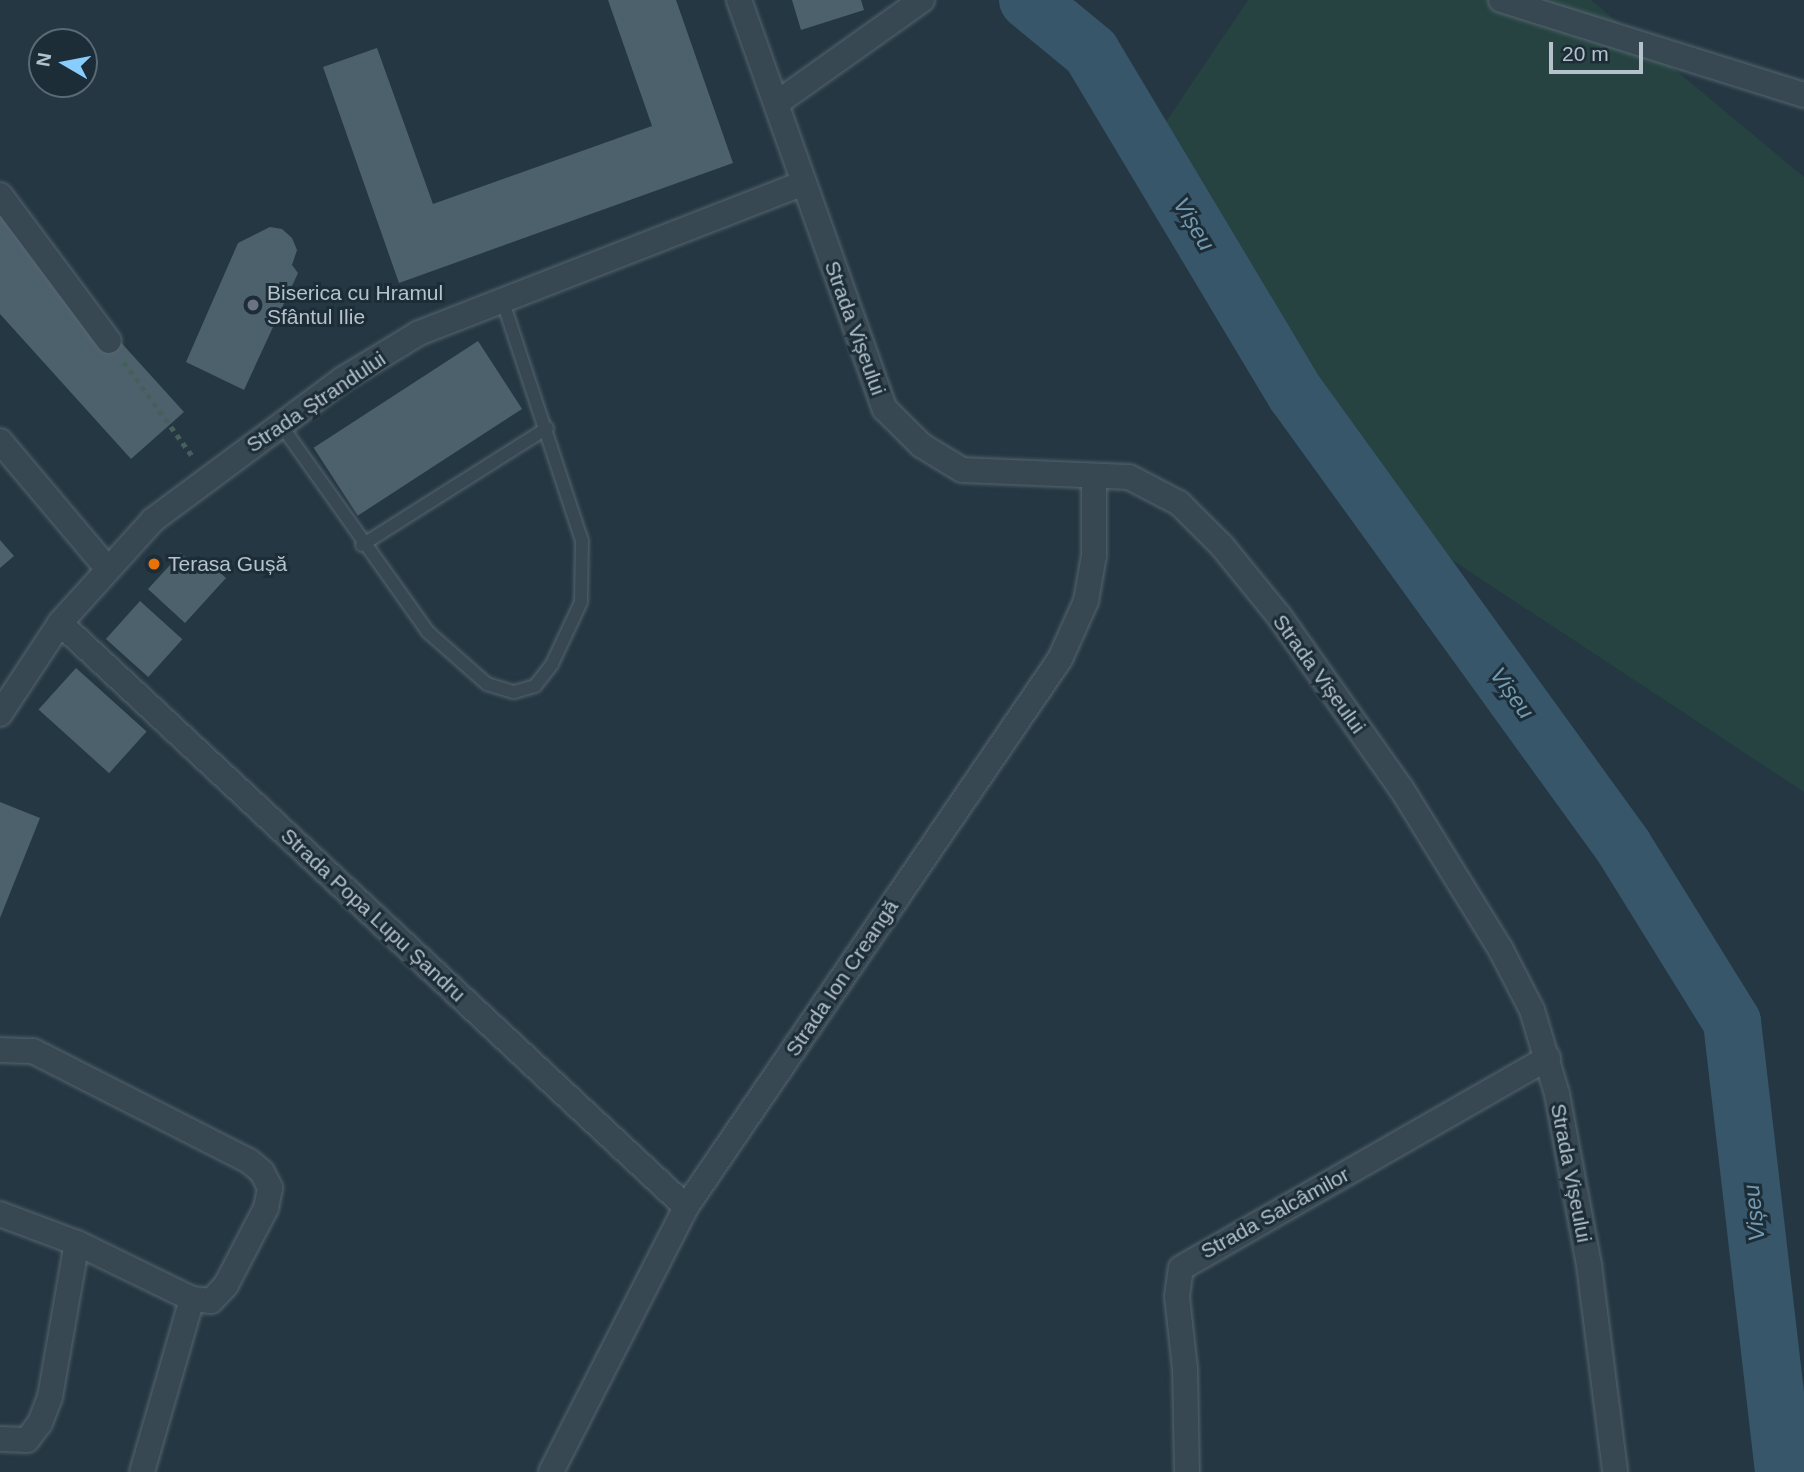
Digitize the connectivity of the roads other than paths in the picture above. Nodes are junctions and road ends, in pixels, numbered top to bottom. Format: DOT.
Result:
graph roads {
  1 [pos="739,0"];
  2 [pos="1501,0"];
  3 [pos="906,6"];
  4 [pos="1804,95"];
  5 [pos="776,103"];
  6 [pos="801,184"];
  7 [pos="0,195"];
  8 [pos="502,299"];
  9 [pos="109,341"];
  10 [pos="281,425"];
  11 [pos="547,428"];
  12 [pos="0,441"];
  13 [pos="1094,477"];
  14 [pos="362,545"];
  15 [pos="107,568"];
  16 [pos="60,623"];
  17 [pos="0,714"];
  18 [pos="0,1050"];
  19 [pos="1548,1058"];
  20 [pos="687,1207"];
  21 [pos="0,1214"];
  22 [pos="77,1243"];
  23 [pos="192,1299"];
  24 [pos="0,1439"];
  25 [pos="142,1472"];
  26 [pos="551,1472"];
  27 [pos="1186,1472"];
  28 [pos="1615,1472"];
  1 -- 5 [label="street, Strada Vișeului"];
  2 -- 4 [label="street"];
  3 -- 5 [label="street"];
  5 -- 6 [label="street, Strada Vișeului"];
  6 -- 8 [label="street, Strada Ștrandului"];
  6 -- 13 [label="street, Strada Vișeului"];
  7 -- 9 [label="street"];
  8 -- 10 [label="street, Strada Ștrandului"];
  8 -- 11 [label="lane"];
  10 -- 14 [label="lane"];
  10 -- 15 [label="street, Strada Ștrandului"];
  11 -- 14 [label="lane"];
  11 -- 14 [label="lane"];
  12 -- 15 [label="street"];
  13 -- 19 [label="street, Strada Vișeului"];
  13 -- 20 [label="street, Strada Ion Creangă"];
  15 -- 16 [label="street, Strada Ștrandului"];
  16 -- 17 [label="street, Strada Ștrandului"];
  16 -- 20 [label="street, Strada Popa Lupu Șandru"];
  18 -- 23 [label="street"];
  19 -- 27 [label="street, Strada Salcâmilor"];
  19 -- 28 [label="street, Strada Vișeului"];
  20 -- 26 [label="street, Strada Ion Creangă"];
  21 -- 22 [label="street"];
  22 -- 23 [label="street"];
  22 -- 24 [label="street"];
  23 -- 25 [label="street"];
}
